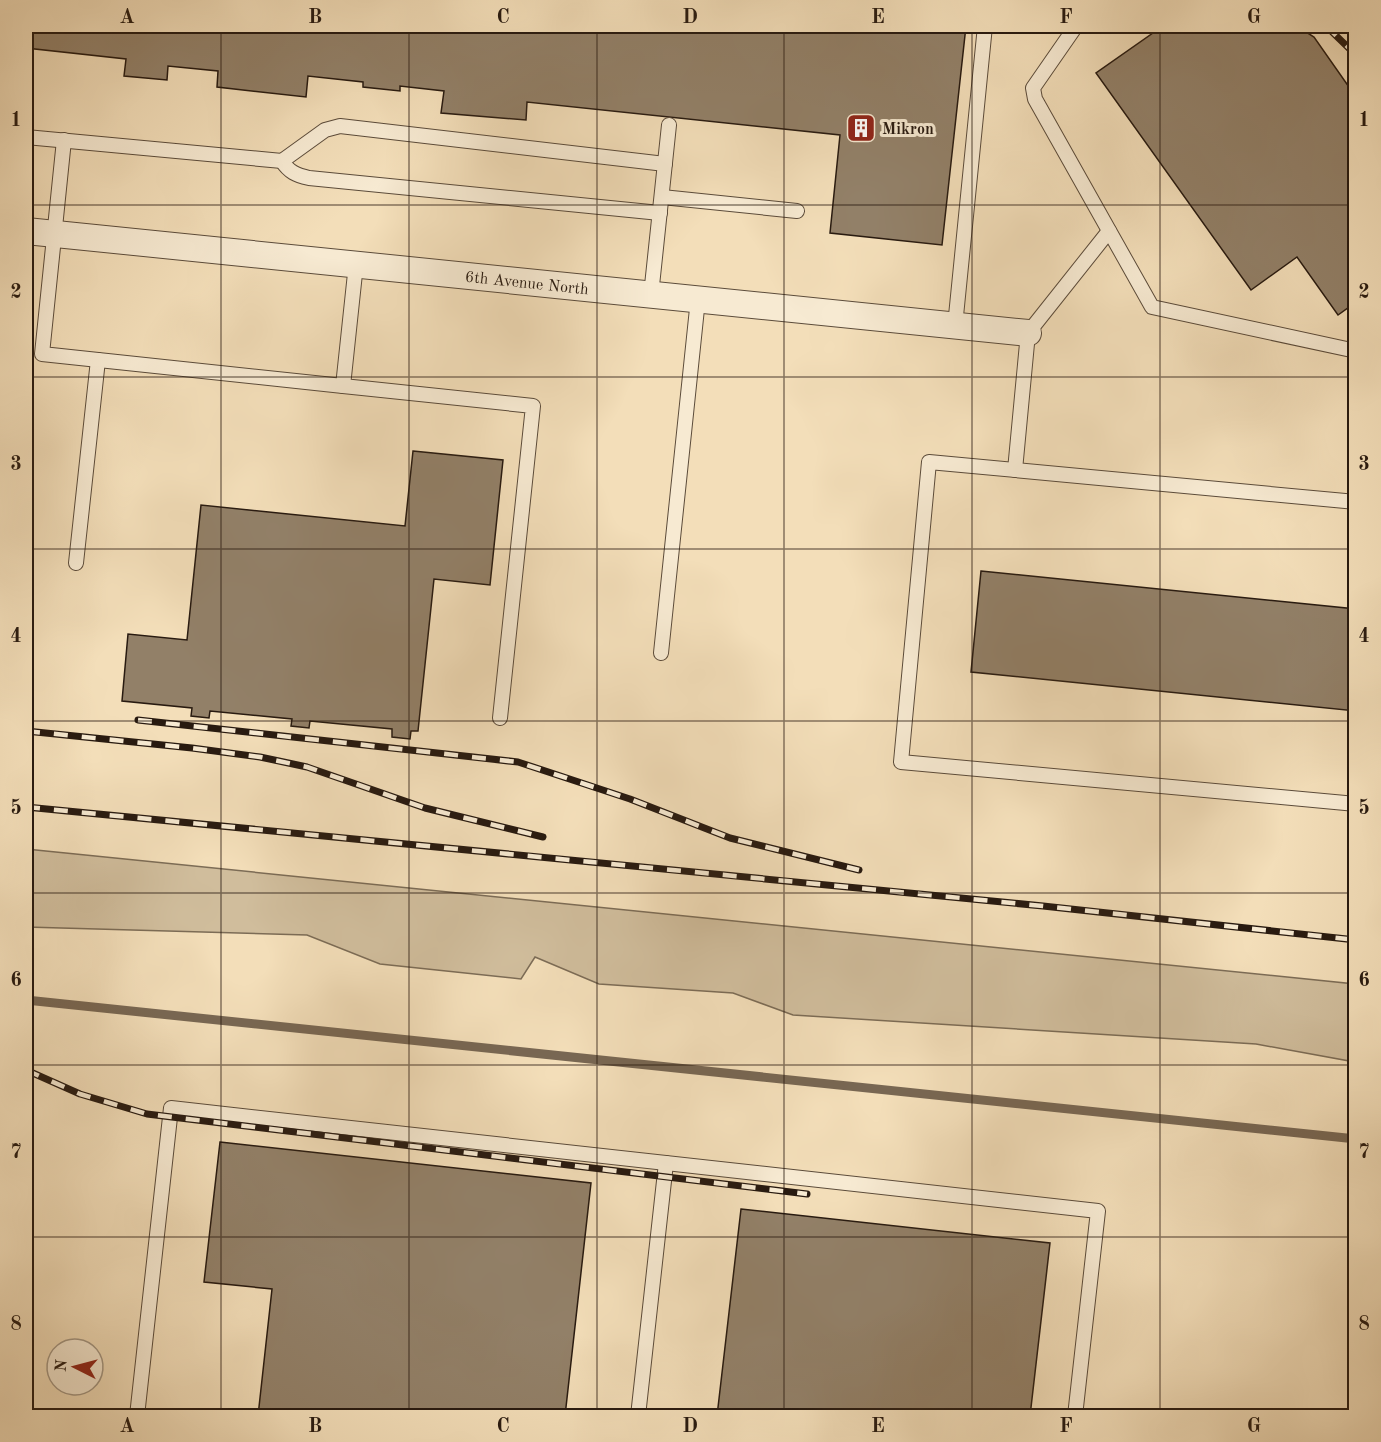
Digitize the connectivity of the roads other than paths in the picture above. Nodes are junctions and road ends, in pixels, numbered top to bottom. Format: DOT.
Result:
graph roads {
  1 [pos="985,26"];
  2 [pos="1076,26"];
  3 [pos="669,125"];
  4 [pos="26,137"];
  5 [pos="63,140"];
  6 [pos="282,161"];
  7 [pos="665,164"];
  8 [pos="662,197"];
  9 [pos="797,212"];
  10 [pos="660,213"];
  11 [pos="26,231"];
  12 [pos="1109,231"];
  13 [pos="55,234"];
  14 [pos="356,264"];
  15 [pos="651,295"];
  16 [pos="698,299"];
  17 [pos="955,326"];
  18 [pos="1028,333"];
  19 [pos="1356,351"];
  20 [pos="98,360"];
  21 [pos="343,386"];
  22 [pos="1015,470"];
  23 [pos="1356,502"];
  24 [pos="76,563"];
  25 [pos="661,653"];
  26 [pos="500,718"];
  27 [pos="1356,804"];
  28 [pos="666,1163"];
  29 [pos="137,1416"];
  30 [pos="638,1416"];
  31 [pos="1075,1416"];
  1 -- 17 [label="lane"];
  2 -- 12 [label="lane"];
  3 -- 7 [label="lane"];
  4 -- 5 [label="lane"];
  5 -- 6 [label="lane"];
  5 -- 13 [label="lane"];
  6 -- 7 [label="lane"];
  6 -- 10 [label="lane"];
  7 -- 8 [label="lane"];
  8 -- 9 [label="lane"];
  8 -- 10 [label="lane"];
  10 -- 15 [label="lane"];
  11 -- 13 [label="street, 6th Avenue North"];
  12 -- 18 [label="lane"];
  12 -- 19 [label="lane"];
  13 -- 14 [label="street, 6th Avenue North"];
  13 -- 20 [label="lane"];
  14 -- 15 [label="street, 6th Avenue North"];
  14 -- 21 [label="lane"];
  15 -- 16 [label="street, 6th Avenue North"];
  16 -- 17 [label="street, 6th Avenue North"];
  16 -- 25 [label="lane"];
  17 -- 18 [label="street, 6th Avenue North"];
  18 -- 22 [label="lane"];
  20 -- 21 [label="lane"];
  20 -- 24 [label="lane"];
  21 -- 26 [label="lane"];
  22 -- 23 [label="lane"];
  22 -- 27 [label="lane"];
  28 -- 29 [label="lane"];
  28 -- 30 [label="lane"];
  28 -- 31 [label="lane"];
}
